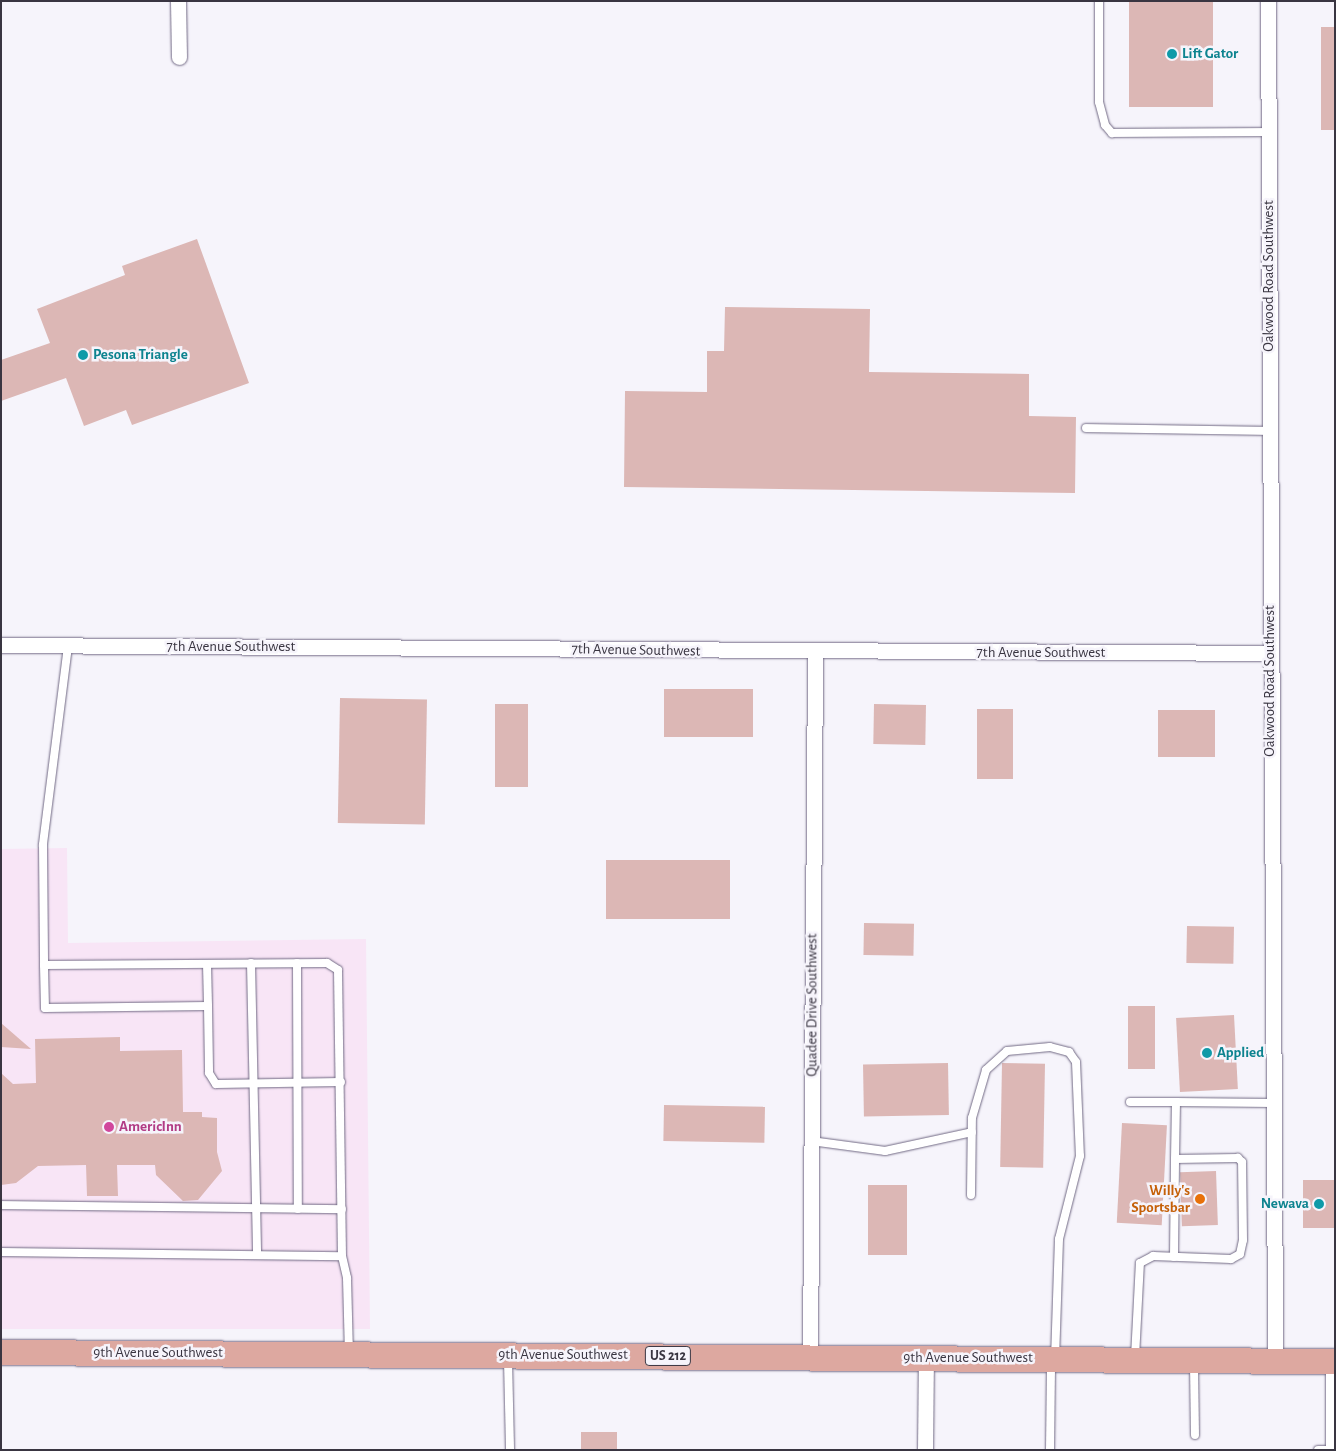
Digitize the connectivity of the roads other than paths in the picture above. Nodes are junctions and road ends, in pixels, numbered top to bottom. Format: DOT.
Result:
graph roads {
  1 [pos="178,1"];
  2 [pos="1099,1"];
  3 [pos="1268,1"];
  4 [pos="179,57"];
  5 [pos="1268,132"];
  6 [pos="1086,428"];
  7 [pos="1269,431"];
  8 [pos="1,645"];
  9 [pos="68,646"];
  10 [pos="815,652"];
  11 [pos="1270,653"];
  12 [pos="251,963"];
  13 [pos="297,963"];
  14 [pos="207,964"];
  15 [pos="44,965"];
  16 [pos="208,1006"];
  17 [pos="297,1082"];
  18 [pos="340,1082"];
  19 [pos="252,1083"];
  20 [pos="1130,1102"];
  21 [pos="1176,1102"];
  22 [pos="1273,1103"];
  23 [pos="972,1132"];
  24 [pos="811,1141"];
  25 [pos="1175,1159"];
  26 [pos="971,1195"];
  27 [pos="1,1205"];
  28 [pos="255,1209"];
  29 [pos="298,1209"];
  30 [pos="342,1209"];
  31 [pos="1,1252"];
  32 [pos="257,1255"];
  33 [pos="342,1256"];
  34 [pos="1174,1257"];
  35 [pos="1,1352"];
  36 [pos="349,1354"];
  37 [pos="508,1355"];
  38 [pos="810,1357"];
  39 [pos="926,1358"];
  40 [pos="1053,1359"];
  41 [pos="1135,1359"];
  42 [pos="1194,1360"];
  43 [pos="1275,1360"];
  44 [pos="1334,1361"];
  45 [pos="1195,1436"];
  46 [pos="510,1450"];
  47 [pos="925,1450"];
  48 [pos="1050,1450"];
  49 [pos="1318,1450"];
  50 [pos="1333,1450"];
  1 -- 4 [label="street"];
  2 -- 5 [label="lane"];
  3 -- 5 [label="street, Oakwood Road Southwest"];
  5 -- 7 [label="street, Oakwood Road Southwest"];
  6 -- 7 [label="lane"];
  7 -- 11 [label="street, Oakwood Road Southwest"];
  8 -- 9 [label="street, 7th Avenue Southwest"];
  9 -- 10 [label="street, 7th Avenue Southwest"];
  9 -- 15 [label="lane"];
  10 -- 11 [label="street, 7th Avenue Southwest"];
  10 -- 24 [label="street, Quadee Drive Southwest"];
  11 -- 22 [label="street, Oakwood Road Southwest"];
  12 -- 13 [label="lane"];
  12 -- 14 [label="lane"];
  12 -- 19 [label="lane"];
  13 -- 17 [label="lane"];
  13 -- 18 [label="lane"];
  14 -- 15 [label="lane"];
  14 -- 16 [label="lane"];
  15 -- 16 [label="lane"];
  16 -- 19 [label="lane"];
  17 -- 18 [label="lane"];
  17 -- 19 [label="lane"];
  17 -- 29 [label="lane"];
  18 -- 30 [label="lane"];
  19 -- 28 [label="lane"];
  20 -- 21 [label="lane"];
  21 -- 22 [label="lane"];
  21 -- 25 [label="lane"];
  22 -- 43 [label="street, Oakwood Road Southwest"];
  23 -- 24 [label="lane"];
  23 -- 26 [label="lane"];
  23 -- 40 [label="lane"];
  24 -- 38 [label="street, Quadee Drive Southwest"];
  25 -- 34 [label="lane"];
  25 -- 34 [label="lane"];
  27 -- 28 [label="lane"];
  28 -- 29 [label="lane"];
  28 -- 32 [label="lane"];
  29 -- 30 [label="lane"];
  30 -- 33 [label="lane"];
  31 -- 32 [label="lane"];
  32 -- 33 [label="lane"];
  33 -- 36 [label="lane"];
  34 -- 41 [label="lane"];
  35 -- 36 [label="main road, 9th Avenue Southwest / US 212"];
  36 -- 37 [label="main road, 9th Avenue Southwest / US 212"];
  37 -- 38 [label="main road, 9th Avenue Southwest / US 212"];
  37 -- 46 [label="lane"];
  38 -- 39 [label="main road, 9th Avenue Southwest / US 212"];
  39 -- 40 [label="main road, 9th Avenue Southwest / US 212"];
  39 -- 47 [label="street"];
  40 -- 41 [label="main road, 9th Avenue Southwest / US 212"];
  40 -- 48 [label="lane"];
  41 -- 42 [label="main road, 9th Avenue Southwest / US 212"];
  42 -- 43 [label="main road, 9th Avenue Southwest / US 212"];
  42 -- 45 [label="lane"];
  43 -- 44 [label="main road, 9th Avenue Southwest / US 212"];
  44 -- 50 [label="street"];
  49 -- 50 [label="lane"];
}
